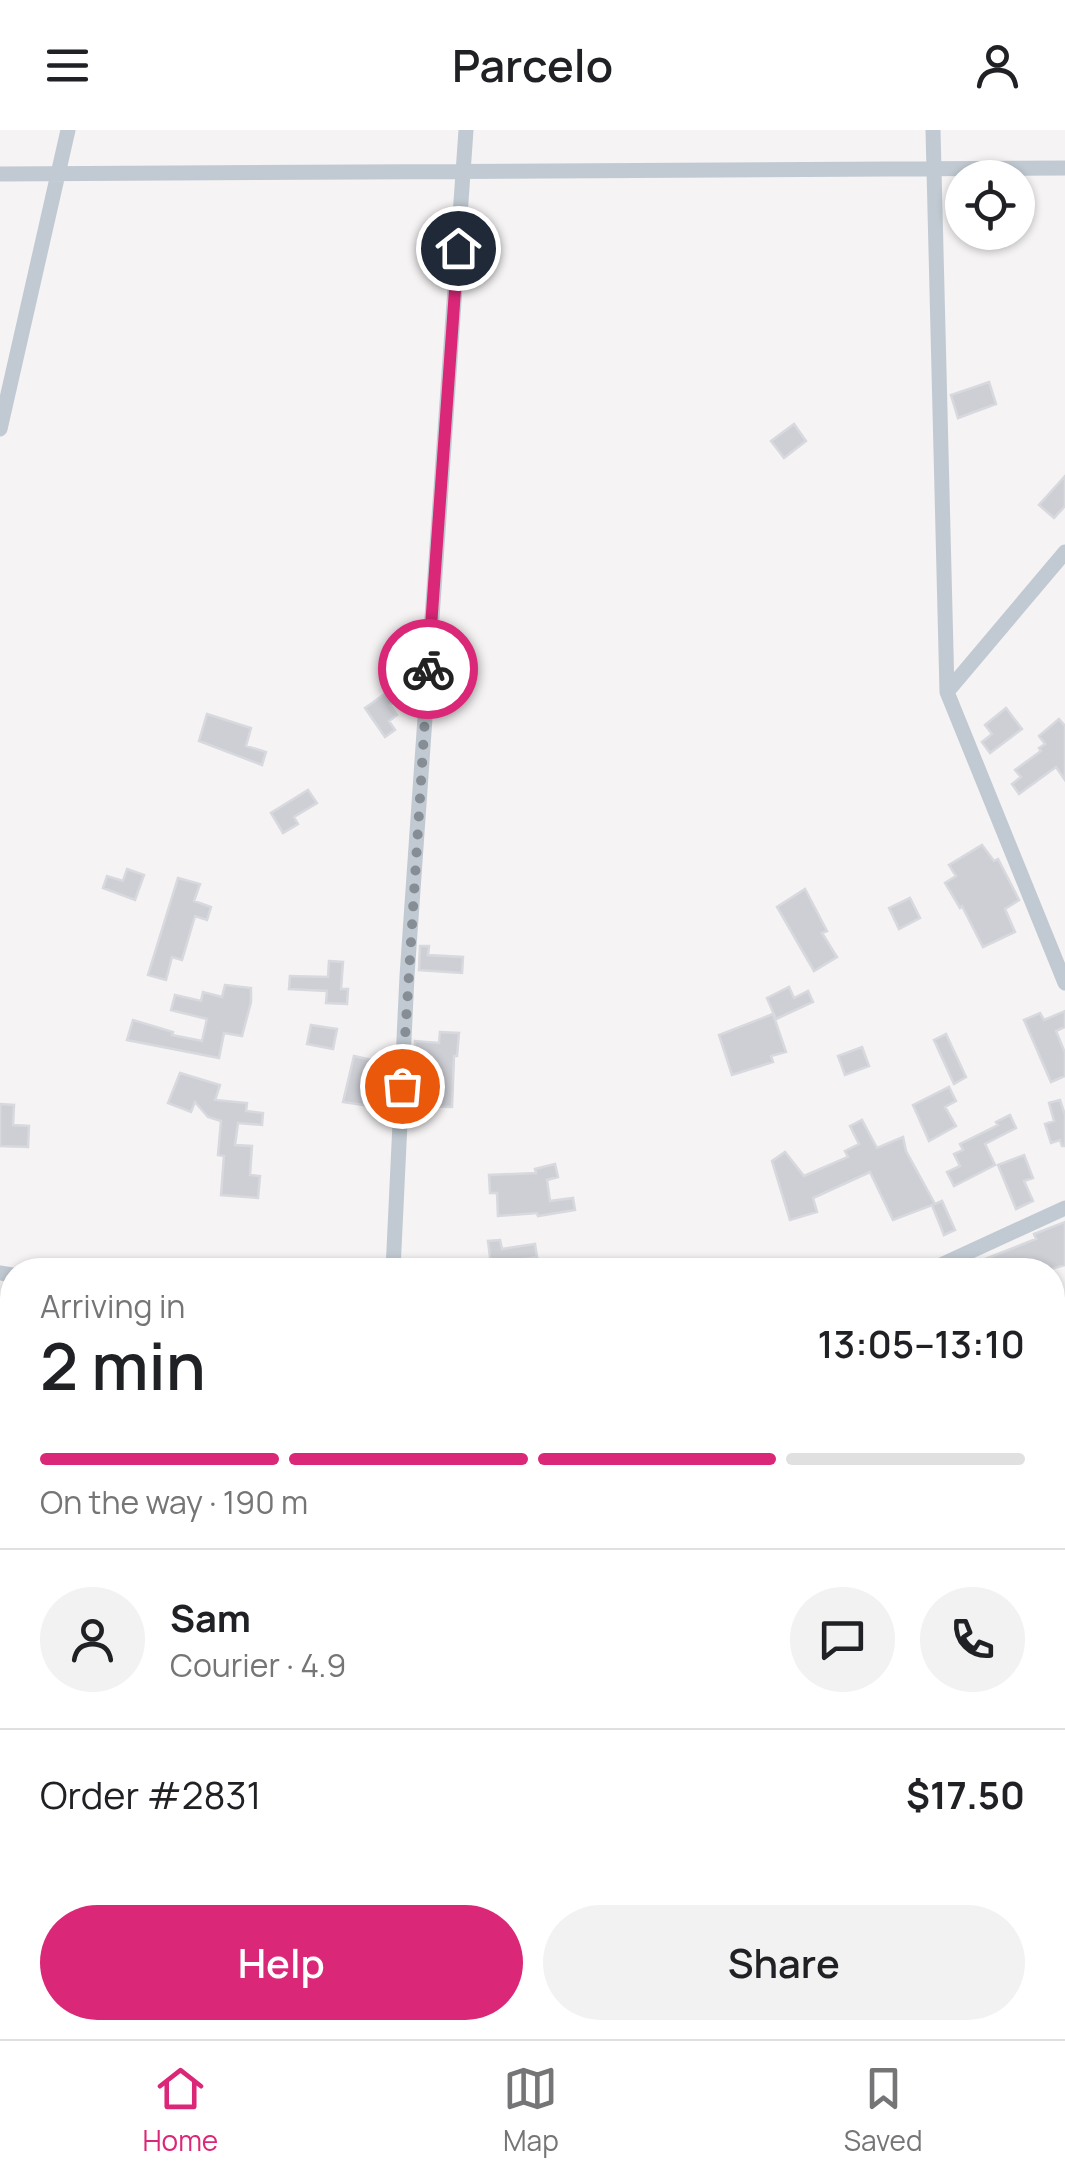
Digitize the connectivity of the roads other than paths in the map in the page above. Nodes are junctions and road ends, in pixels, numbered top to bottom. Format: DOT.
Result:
graph roads {
  1 [pos="68,130"];
  2 [pos="466,130"];
  3 [pos="932,130"];
  4 [pos="1065,168"];
  5 [pos="934,169"];
  6 [pos="463,172"];
  7 [pos="0,174"];
  8 [pos="58,174"];
  9 [pos="0,429"];
  10 [pos="1065,552"];
  11 [pos="947,692"];
  12 [pos="1065,983"];
  13 [pos="1065,1208"];
  14 [pos="394,1258"];
  15 [pos="956,1258"];
  1 -- 8 [label="street"];
  2 -- 6 [label="street"];
  3 -- 5 [label="street"];
  4 -- 5 [label="street"];
  5 -- 6 [label="street"];
  5 -- 11 [label="street"];
  6 -- 8 [label="street"];
  6 -- 14 [label="street"];
  7 -- 8 [label="street"];
  8 -- 9 [label="street"];
  10 -- 11 [label="street"];
  11 -- 12 [label="street"];
  13 -- 15 [label="street"];
}
